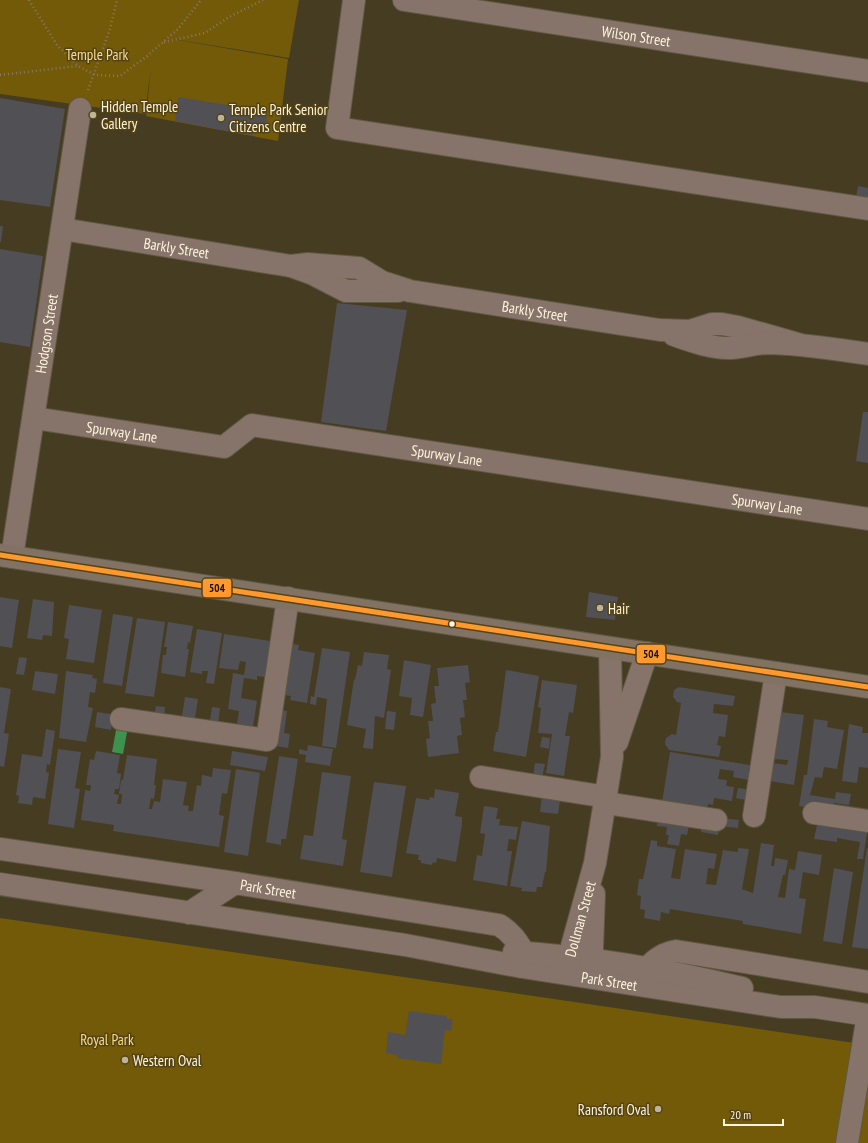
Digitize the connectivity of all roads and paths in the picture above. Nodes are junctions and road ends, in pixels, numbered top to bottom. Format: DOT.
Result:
graph roads {
  1 [pos="29,0"];
  2 [pos="117,0"];
  3 [pos="201,0"];
  4 [pos="263,0"];
  5 [pos="354,0"];
  6 [pos="404,0"];
  7 [pos="504,8"];
  8 [pos="164,42"];
  9 [pos="78,66"];
  10 [pos="868,70"];
  11 [pos="0,75"];
  12 [pos="95,76"];
  13 [pos="80,109"];
  14 [pos="868,209"];
  15 [pos="62,229"];
  16 [pos="868,354"];
  17 [pos="34,418"];
  18 [pos="868,519"];
  19 [pos="6,556"];
  20 [pos="288,598"];
  21 [pos="610,648"];
  22 [pos="647,653"];
  23 [pos="776,673"];
  24 [pos="868,687"];
  25 [pos="121,718"];
  26 [pos="612,757"];
  27 [pos="481,777"];
  28 [pos="606,800"];
  29 [pos="814,813"];
  30 [pos="754,816"];
  31 [pos="716,820"];
  32 [pos="868,821"];
  33 [pos="0,849"];
  34 [pos="595,863"];
  35 [pos="235,883"];
  36 [pos="0,884"];
  37 [pos="190,913"];
  38 [pos="405,945"];
  39 [pos="524,953"];
  40 [pos="567,966"];
  41 [pos="592,969"];
  42 [pos="641,977"];
  43 [pos="868,982"];
  44 [pos="868,996"];
  45 [pos="861,1014"];
  46 [pos="847,1143"];
  1 -- 9 [label="path"];
  2 -- 12 [label="path"];
  3 -- 8 [label="path"];
  4 -- 8 [label="path"];
  5 -- 14 [label="street"];
  6 -- 7 [label="street, Wilson Street"];
  7 -- 10 [label="street, Wilson Street"];
  8 -- 12 [label="path"];
  9 -- 11 [label="path"];
  9 -- 12 [label="path"];
  12 -- 13 [label="path"];
  13 -- 15 [label="street, Hodgson Street"];
  15 -- 16 [label="street, Barkly Street"];
  15 -- 17 [label="street, Hodgson Street"];
  17 -- 18 [label="street, Spurway Lane"];
  17 -- 19 [label="street, Hodgson Street"];
  19 -- 20 [label="main road"];
  20 -- 21 [label="main road"];
  20 -- 25 [label="street"];
  21 -- 22 [label="main road"];
  21 -- 26 [label="street, Dollman Street"];
  22 -- 23 [label="main road"];
  22 -- 26 [label="street, Dollman Street"];
  23 -- 24 [label="main road"];
  23 -- 30 [label="street"];
  26 -- 28 [label="street, Dollman Street"];
  27 -- 28 [label="street"];
  28 -- 31 [label="street"];
  28 -- 34 [label="street, Dollman Street"];
  29 -- 32 [label="street"];
  33 -- 35 [label="street, Park Street"];
  34 -- 40 [label="street, Dollman Street"];
  34 -- 41 [label="street, Dollman Street"];
  35 -- 37 [label="street"];
  35 -- 39 [label="street, Park Street"];
  36 -- 37 [label="street, Park Street"];
  37 -- 38 [label="street, Park Street"];
  38 -- 39 [label="street, Park Street"];
  38 -- 40 [label="street, Park Street"];
  39 -- 40 [label="street, Park Street"];
  40 -- 41 [label="street, Park Street"];
  41 -- 42 [label="street, Park Street"];
  42 -- 43 [label="street"];
  42 -- 45 [label="street, Park Street"];
  44 -- 45 [label="street"];
  45 -- 46 [label="street"];
}
